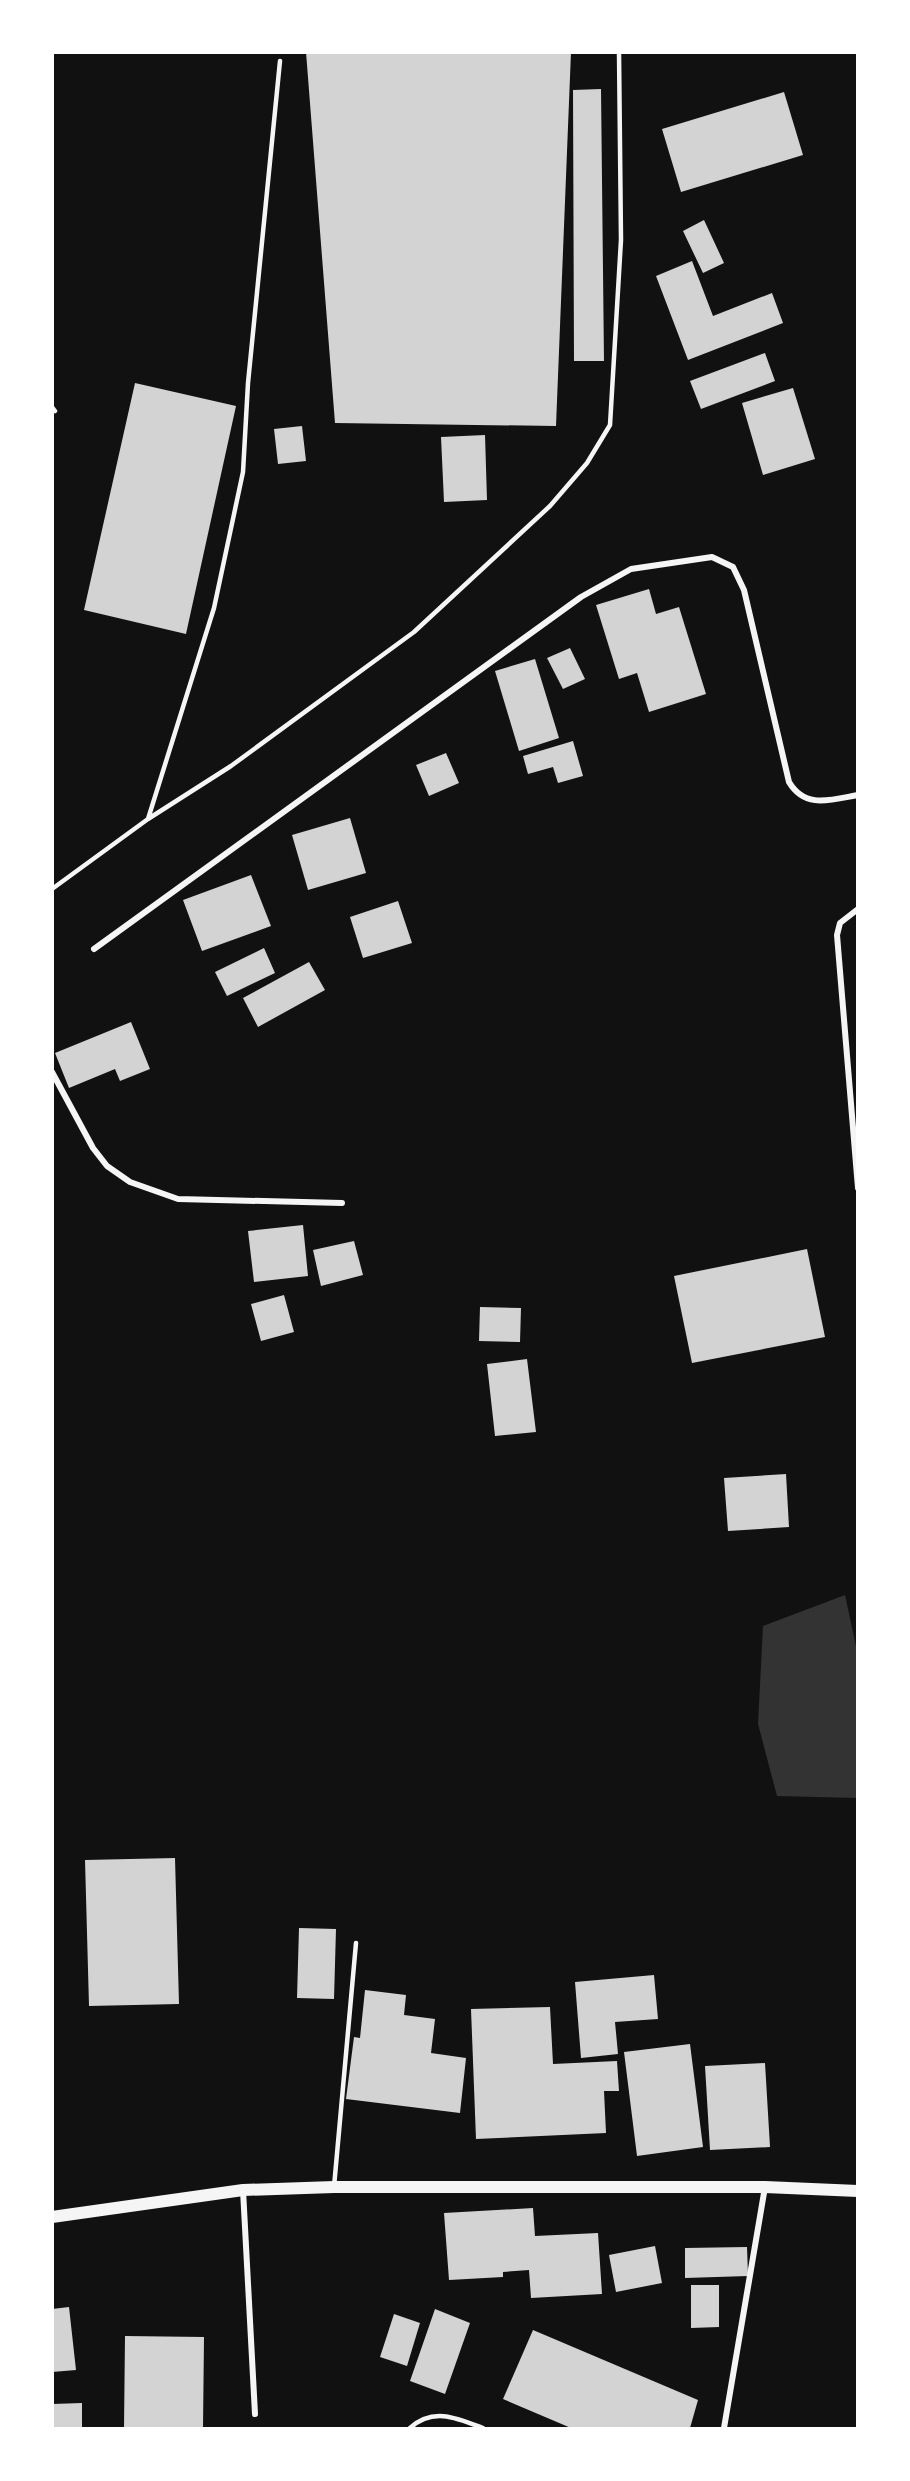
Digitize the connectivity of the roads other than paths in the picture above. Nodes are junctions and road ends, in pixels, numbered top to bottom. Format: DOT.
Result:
graph roads {
  1 [pos="619,52"];
  2 [pos="280,61"];
  3 [pos="858,795"];
  4 [pos="148,819"];
  5 [pos="52,890"];
  6 [pos="858,909"];
  7 [pos="94,949"];
  8 [pos="52,1072"];
  9 [pos="858,1188"];
  10 [pos="342,1203"];
  11 [pos="356,1944"];
  12 [pos="334,2187"];
  13 [pos="765,2187"];
  14 [pos="243,2190"];
  15 [pos="858,2191"];
  16 [pos="52,2217"];
  17 [pos="255,2414"];
  18 [pos="410,2428"];
  19 [pos="483,2428"];
  20 [pos="724,2428"];
  1 -- 4 [label="lane"];
  2 -- 4 [label="lane"];
  3 -- 7 [label="street"];
  4 -- 5 [label="lane"];
  6 -- 9 [label="street"];
  8 -- 10 [label="street"];
  11 -- 12 [label="lane"];
  12 -- 13 [label="main road"];
  12 -- 14 [label="main road"];
  13 -- 15 [label="main road"];
  13 -- 20 [label="street"];
  14 -- 16 [label="main road"];
  14 -- 17 [label="street"];
  18 -- 19 [label="lane"];
}
